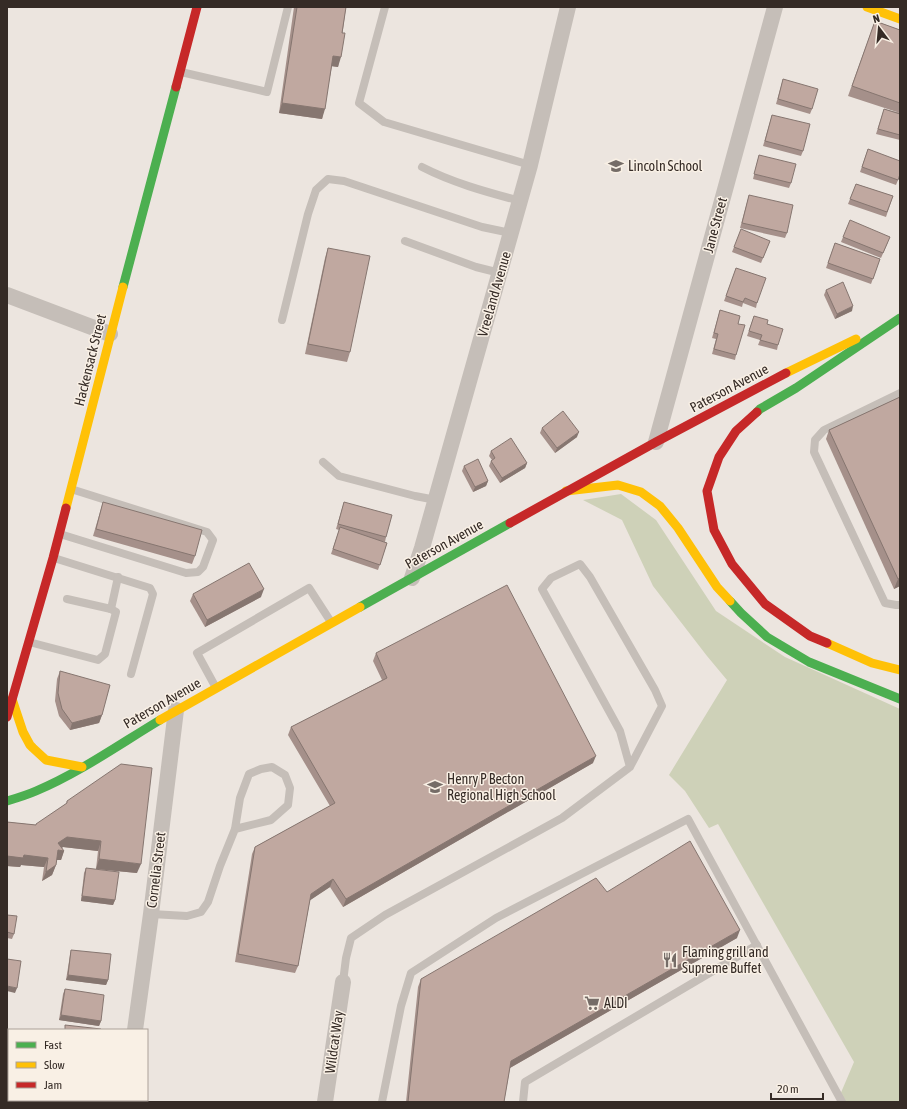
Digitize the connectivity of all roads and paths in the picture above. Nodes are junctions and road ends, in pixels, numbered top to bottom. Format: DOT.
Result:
graph roads {
  1 [pos="197,7"];
  2 [pos="288,7"];
  3 [pos="385,7"];
  4 [pos="568,7"];
  5 [pos="775,7"];
  6 [pos="867,7"];
  7 [pos="900,19"];
  8 [pos="180,72"];
  9 [pos="530,165"];
  10 [pos="422,167"];
  11 [pos="520,201"];
  12 [pos="511,233"];
  13 [pos="405,242"];
  14 [pos="500,273"];
  15 [pos="7,294"];
  16 [pos="900,318"];
  17 [pos="282,320"];
  18 [pos="110,334"];
  19 [pos="900,393"];
  20 [pos="656,442"];
  21 [pos="323,462"];
  22 [pos="71,489"];
  23 [pos="566,491"];
  24 [pos="436,500"];
  25 [pos="60,534"];
  26 [pos="53,558"];
  27 [pos="118,577"];
  28 [pos="412,578"];
  29 [pos="67,599"];
  30 [pos="900,605"];
  31 [pos="111,609"];
  32 [pos="332,623"];
  33 [pos="28,642"];
  34 [pos="900,670"];
  35 [pos="131,674"];
  36 [pos="216,688"];
  37 [pos="12,699"];
  38 [pos="900,699"];
  39 [pos="176,710"];
  40 [pos="7,718"];
  41 [pos="82,767"];
  42 [pos="630,767"];
  43 [pos="7,801"];
  44 [pos="235,829"];
  45 [pos="151,914"];
  46 [pos="757,945"];
  47 [pos="343,982"];
  48 [pos="135,1029"];
  49 [pos="325,1102"];
  50 [pos="382,1102"];
  51 [pos="523,1102"];
  52 [pos="842,1102"];
  1 -- 8 [label="main road, Hackensack Street"];
  2 -- 8 [label="lane"];
  3 -- 9 [label="lane"];
  4 -- 9 [label="street, Vreeland Avenue"];
  5 -- 20 [label="street, Jane Street"];
  6 -- 7 [label="main road"];
  8 -- 18 [label="main road, Hackensack Street"];
  9 -- 11 [label="street, Vreeland Avenue"];
  10 -- 11 [label="lane"];
  11 -- 12 [label="street, Vreeland Avenue"];
  12 -- 14 [label="street, Vreeland Avenue"];
  12 -- 17 [label="lane"];
  13 -- 14 [label="lane"];
  14 -- 24 [label="street, Vreeland Avenue"];
  15 -- 18 [label="street"];
  16 -- 20 [label="main road, Paterson Avenue"];
  16 -- 34 [label="main road"];
  18 -- 22 [label="main road, Hackensack Street"];
  19 -- 30 [label="lane"];
  20 -- 23 [label="main road, Paterson Avenue"];
  21 -- 24 [label="lane"];
  22 -- 25 [label="main road, Hackensack Street"];
  22 -- 25 [label="lane"];
  23 -- 28 [label="main road, Paterson Avenue"];
  23 -- 38 [label="main road"];
  24 -- 28 [label="street, Vreeland Avenue"];
  25 -- 26 [label="main road, Hackensack Street"];
  26 -- 27 [label="lane"];
  26 -- 33 [label="main road, Hackensack Street"];
  27 -- 31 [label="lane"];
  27 -- 35 [label="lane"];
  28 -- 32 [label="main road, Paterson Avenue"];
  29 -- 31 [label="lane"];
  31 -- 33 [label="lane"];
  32 -- 36 [label="main road, Paterson Avenue"];
  32 -- 36 [label="lane"];
  33 -- 37 [label="main road, Hackensack Street"];
  36 -- 39 [label="main road, Paterson Avenue"];
  37 -- 40 [label="main road, Hackensack Street"];
  37 -- 41 [label="main road"];
  39 -- 41 [label="main road, Paterson Avenue"];
  39 -- 45 [label="street, Cornelia Street"];
  41 -- 43 [label="main road, Paterson Avenue"];
  42 -- 42 [label="lane"];
  42 -- 47 [label="lane"];
  44 -- 44 [label="lane"];
  44 -- 45 [label="lane"];
  45 -- 48 [label="street, Cornelia Street"];
  46 -- 50 [label="lane"];
  46 -- 51 [label="lane"];
  46 -- 52 [label="lane"];
  47 -- 49 [label="street, Wildcat Way"];
}
